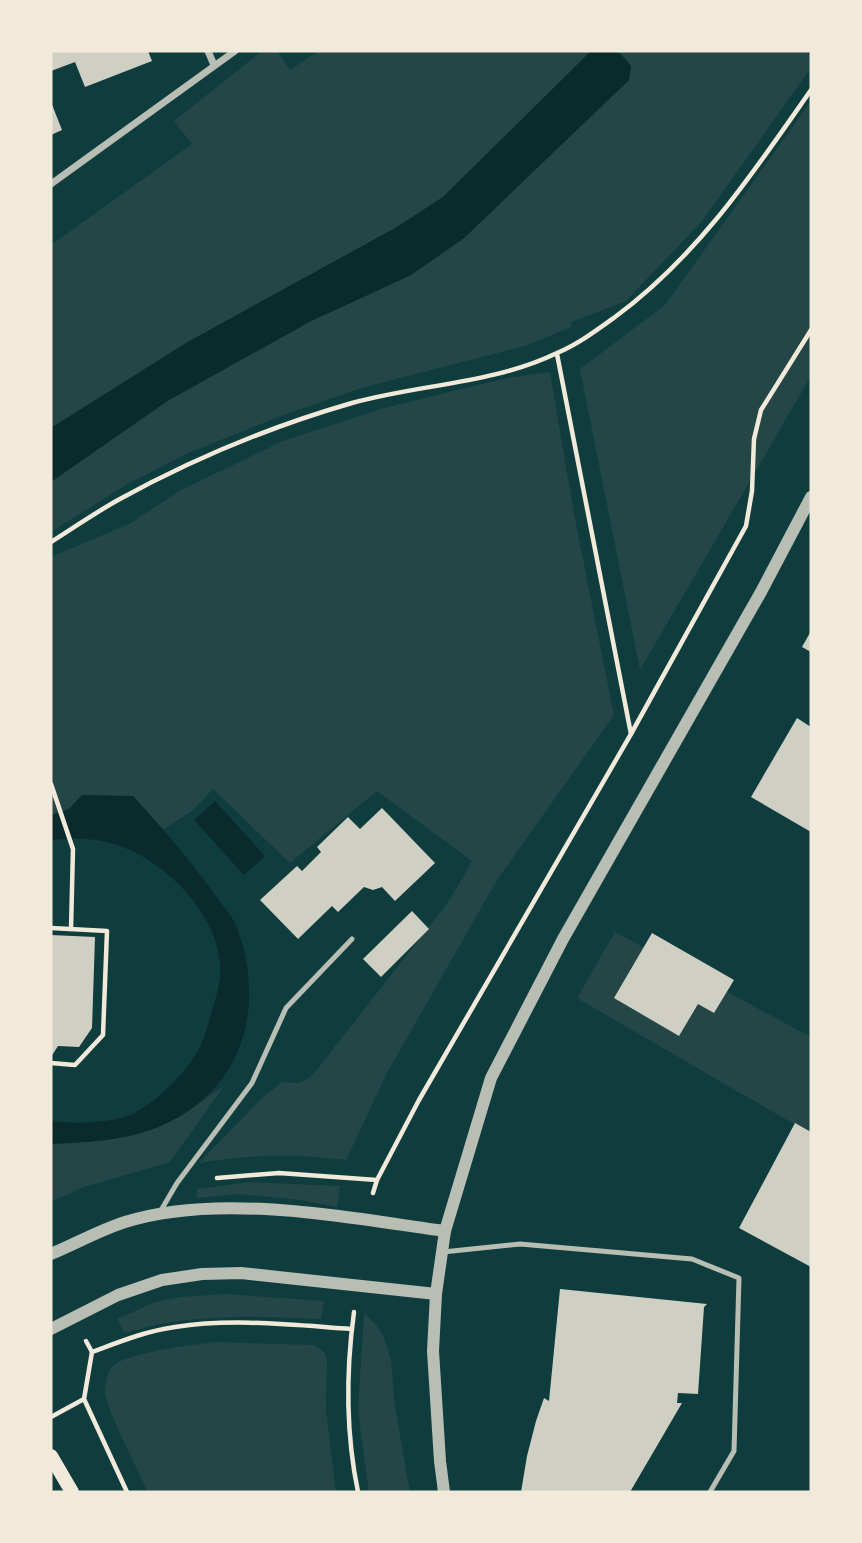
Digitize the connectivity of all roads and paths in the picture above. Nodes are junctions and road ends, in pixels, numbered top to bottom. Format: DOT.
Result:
graph roads {
  1 [pos="208,51"];
  2 [pos="235,51"];
  3 [pos="214,65"];
  4 [pos="811,90"];
  5 [pos="51,184"];
  6 [pos="811,330"];
  7 [pos="557,354"];
  8 [pos="811,497"];
  9 [pos="51,542"];
  10 [pos="631,734"];
  11 [pos="51,784"];
  12 [pos="51,928"];
  13 [pos="71,929"];
  14 [pos="352,939"];
  15 [pos="51,1063"];
  16 [pos="158,1215"];
  17 [pos="367,1221"];
  18 [pos="445,1231"];
  19 [pos="442,1252"];
  20 [pos="51,1254"];
  21 [pos="357,1286"];
  22 [pos="436,1294"];
  23 [pos="72,1317"];
  24 [pos="51,1329"];
  25 [pos="351,1329"];
  26 [pos="93,1352"];
  27 [pos="84,1399"];
  28 [pos="51,1417"];
  29 [pos="51,1456"];
  30 [pos="72,1492"];
  31 [pos="127,1492"];
  32 [pos="358,1492"];
  33 [pos="444,1492"];
  34 [pos="710,1492"];
  1 -- 3 [label="street"];
  2 -- 3 [label="street"];
  3 -- 5 [label="street"];
  4 -- 7 [label="path"];
  6 -- 10 [label="path"];
  7 -- 9 [label="path"];
  7 -- 10 [label="path"];
  8 -- 18 [label="street"];
  10 -- 17 [label="path"];
  11 -- 13 [label="path"];
  12 -- 13 [label="path"];
  13 -- 15 [label="path"];
  14 -- 16 [label="lane"];
  16 -- 17 [label="street"];
  16 -- 20 [label="street"];
  17 -- 18 [label="street"];
  18 -- 19 [label="street"];
  19 -- 22 [label="street"];
  19 -- 34 [label="lane"];
  21 -- 22 [label="street"];
  21 -- 23 [label="street"];
  21 -- 25 [label="path"];
  22 -- 33 [label="street"];
  23 -- 24 [label="street"];
  23 -- 26 [label="path"];
  25 -- 26 [label="path"];
  25 -- 32 [label="path"];
  26 -- 27 [label="path"];
  27 -- 28 [label="path"];
  27 -- 31 [label="path"];
  29 -- 30 [label="main road"];
}
